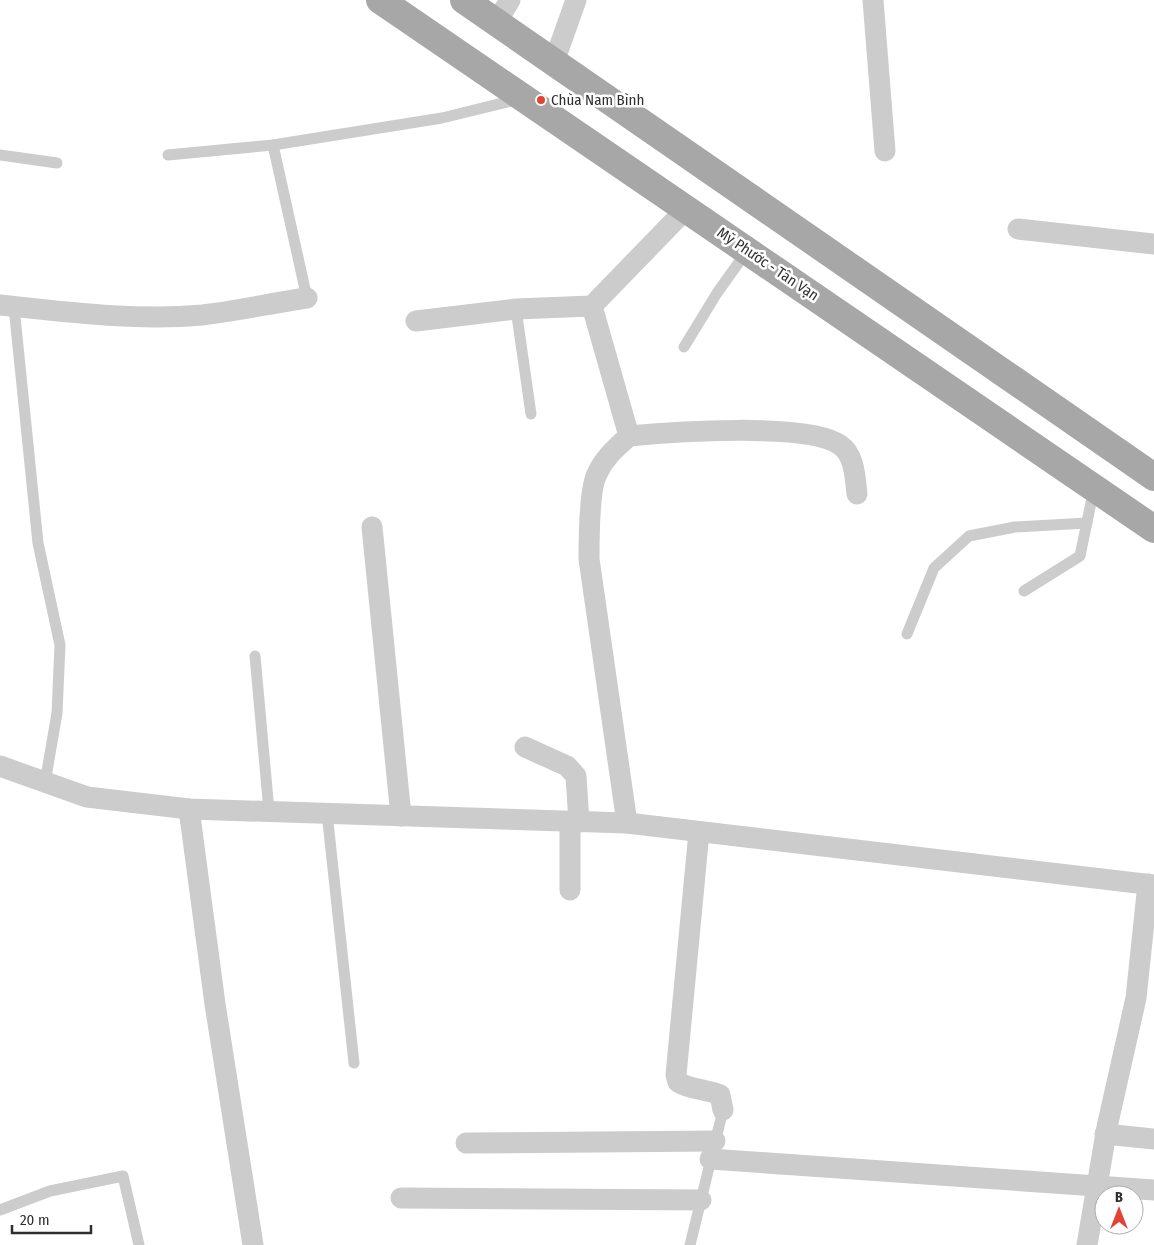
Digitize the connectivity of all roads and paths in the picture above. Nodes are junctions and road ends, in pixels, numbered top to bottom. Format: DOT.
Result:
graph roads {
  1 [pos="380,0"];
  2 [pos="464,0"];
  3 [pos="576,0"];
  4 [pos="874,0"];
  5 [pos="503,11"];
  6 [pos="554,62"];
  7 [pos="521,98"];
  8 [pos="272,145"];
  9 [pos="885,151"];
  10 [pos="168,155"];
  11 [pos="0,156"];
  12 [pos="57,163"];
  13 [pos="686,209"];
  14 [pos="1018,229"];
  15 [pos="1154,244"];
  16 [pos="748,250"];
  17 [pos="307,298"];
  18 [pos="7,306"];
  19 [pos="592,306"];
  20 [pos="516,309"];
  21 [pos="416,321"];
  22 [pos="684,348"];
  23 [pos="531,414"];
  24 [pos="629,436"];
  25 [pos="1154,477"];
  26 [pos="1094,488"];
  27 [pos="857,494"];
  28 [pos="1087,523"];
  29 [pos="372,527"];
  30 [pos="1154,529"];
  31 [pos="1024,591"];
  32 [pos="907,634"];
  33 [pos="255,656"];
  34 [pos="525,747"];
  35 [pos="0,766"];
  36 [pos="45,783"];
  37 [pos="189,809"];
  38 [pos="269,811"];
  39 [pos="327,813"];
  40 [pos="401,816"];
  41 [pos="575,822"];
  42 [pos="627,824"];
  43 [pos="699,832"];
  44 [pos="1151,884"];
  45 [pos="570,890"];
  46 [pos="354,1063"];
  47 [pos="723,1110"];
  48 [pos="1105,1134"];
  49 [pos="1154,1139"];
  50 [pos="466,1143"];
  51 [pos="713,1150"];
  52 [pos="1097,1185"];
  53 [pos="1094,1188"];
  54 [pos="401,1198"];
  55 [pos="701,1200"];
  56 [pos="1094,1205"];
  57 [pos="0,1210"];
  58 [pos="139,1245"];
  59 [pos="253,1245"];
  60 [pos="690,1245"];
  61 [pos="1087,1245"];
  1 -- 7 [label="main road, Mỹ Phước - Tân Vạn"];
  2 -- 5 [label="main road"];
  3 -- 6 [label="street"];
  4 -- 9 [label="street"];
  5 -- 6 [label="main road"];
  6 -- 25 [label="main road"];
  7 -- 8 [label="lane"];
  7 -- 13 [label="main road, Mỹ Phước - Tân Vạn"];
  8 -- 10 [label="lane"];
  8 -- 17 [label="lane"];
  11 -- 12 [label="lane"];
  13 -- 16 [label="main road, Mỹ Phước - Tân Vạn"];
  13 -- 19 [label="street"];
  14 -- 15 [label="street"];
  16 -- 22 [label="lane"];
  16 -- 26 [label="main road, Mỹ Phước - Tân Vạn"];
  17 -- 18 [label="street"];
  18 -- 36 [label="lane"];
  19 -- 20 [label="street"];
  19 -- 24 [label="street"];
  20 -- 21 [label="street"];
  20 -- 23 [label="lane"];
  24 -- 27 [label="street"];
  24 -- 42 [label="street"];
  26 -- 28 [label="lane"];
  26 -- 30 [label="main road, Mỹ Phước - Tân Vạn"];
  28 -- 31 [label="lane"];
  28 -- 32 [label="lane"];
  29 -- 40 [label="street"];
  33 -- 38 [label="lane"];
  34 -- 41 [label="street"];
  35 -- 36 [label="street"];
  36 -- 37 [label="street"];
  37 -- 38 [label="street"];
  37 -- 59 [label="street"];
  38 -- 39 [label="street"];
  39 -- 40 [label="street"];
  39 -- 46 [label="lane"];
  40 -- 41 [label="street"];
  41 -- 42 [label="street"];
  41 -- 45 [label="street"];
  42 -- 43 [label="street"];
  43 -- 44 [label="street"];
  43 -- 47 [label="street"];
  44 -- 48 [label="street"];
  47 -- 51 [label="lane"];
  48 -- 49 [label="street"];
  48 -- 52 [label="street"];
  50 -- 51 [label="street"];
  51 -- 53 [label="street"];
  51 -- 55 [label="lane"];
  54 -- 55 [label="street"];
  55 -- 60 [label="lane"];
  56 -- 61 [label="street"];
  57 -- 58 [label="lane"];
}
